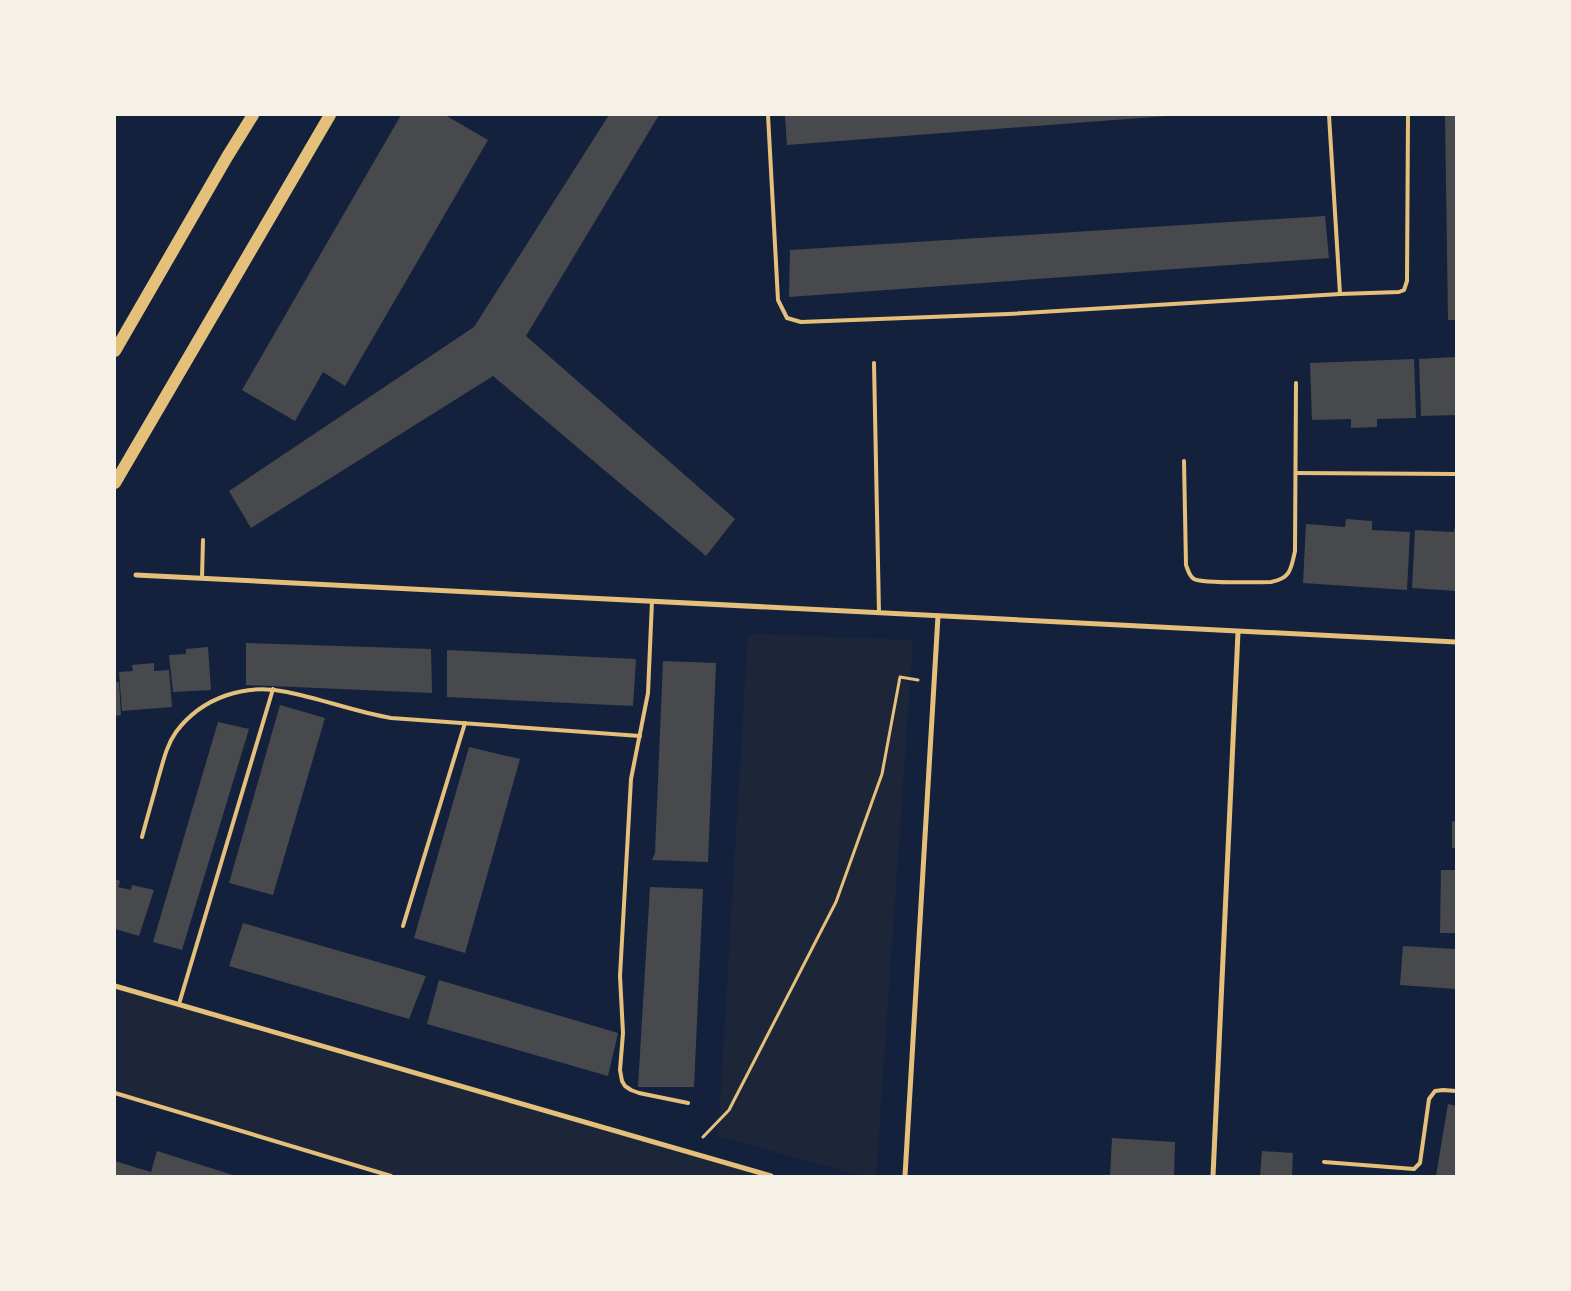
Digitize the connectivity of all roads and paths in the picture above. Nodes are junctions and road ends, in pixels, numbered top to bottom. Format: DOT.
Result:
graph roads {
  1 [pos="253,115"];
  2 [pos="330,115"];
  3 [pos="768,115"];
  4 [pos="1329,115"];
  5 [pos="1408,115"];
  6 [pos="1340,294"];
  7 [pos="115,351"];
  8 [pos="874,363"];
  9 [pos="1296,383"];
  10 [pos="1184,461"];
  11 [pos="1296,473"];
  12 [pos="1456,474"];
  13 [pos="115,483"];
  14 [pos="203,540"];
  15 [pos="136,575"];
  16 [pos="202,578"];
  17 [pos="652,601"];
  18 [pos="879,613"];
  19 [pos="938,616"];
  20 [pos="1238,632"];
  21 [pos="1456,642"];
  22 [pos="934,682"];
  23 [pos="273,689"];
  24 [pos="465,723"];
  25 [pos="640,736"];
  26 [pos="142,837"];
  27 [pos="403,926"];
  28 [pos="115,986"];
  29 [pos="179,1004"];
  30 [pos="1456,1091"];
  31 [pos="115,1093"];
  32 [pos="688,1102"];
  33 [pos="689,1152"];
  34 [pos="1324,1162"];
  35 [pos="391,1176"];
  36 [pos="770,1176"];
  37 [pos="905,1176"];
  38 [pos="1213,1176"];
  1 -- 7 [label="main road"];
  2 -- 13 [label="main road"];
  3 -- 6 [label="lane"];
  4 -- 6 [label="lane"];
  5 -- 6 [label="lane"];
  8 -- 18 [label="lane"];
  9 -- 11 [label="lane"];
  10 -- 11 [label="lane"];
  11 -- 12 [label="lane"];
  14 -- 16 [label="lane"];
  15 -- 16 [label="street"];
  16 -- 17 [label="street"];
  17 -- 18 [label="street"];
  17 -- 25 [label="lane"];
  18 -- 19 [label="street"];
  19 -- 20 [label="street"];
  19 -- 22 [label="street"];
  20 -- 21 [label="street"];
  20 -- 38 [label="street"];
  22 -- 33 [label="path"];
  22 -- 37 [label="street"];
  23 -- 24 [label="lane"];
  23 -- 26 [label="lane"];
  23 -- 29 [label="lane"];
  24 -- 25 [label="lane"];
  24 -- 27 [label="lane"];
  25 -- 32 [label="lane"];
  28 -- 29 [label="street"];
  29 -- 33 [label="street"];
  30 -- 34 [label="lane"];
  31 -- 35 [label="lane"];
  33 -- 36 [label="street"];
}
